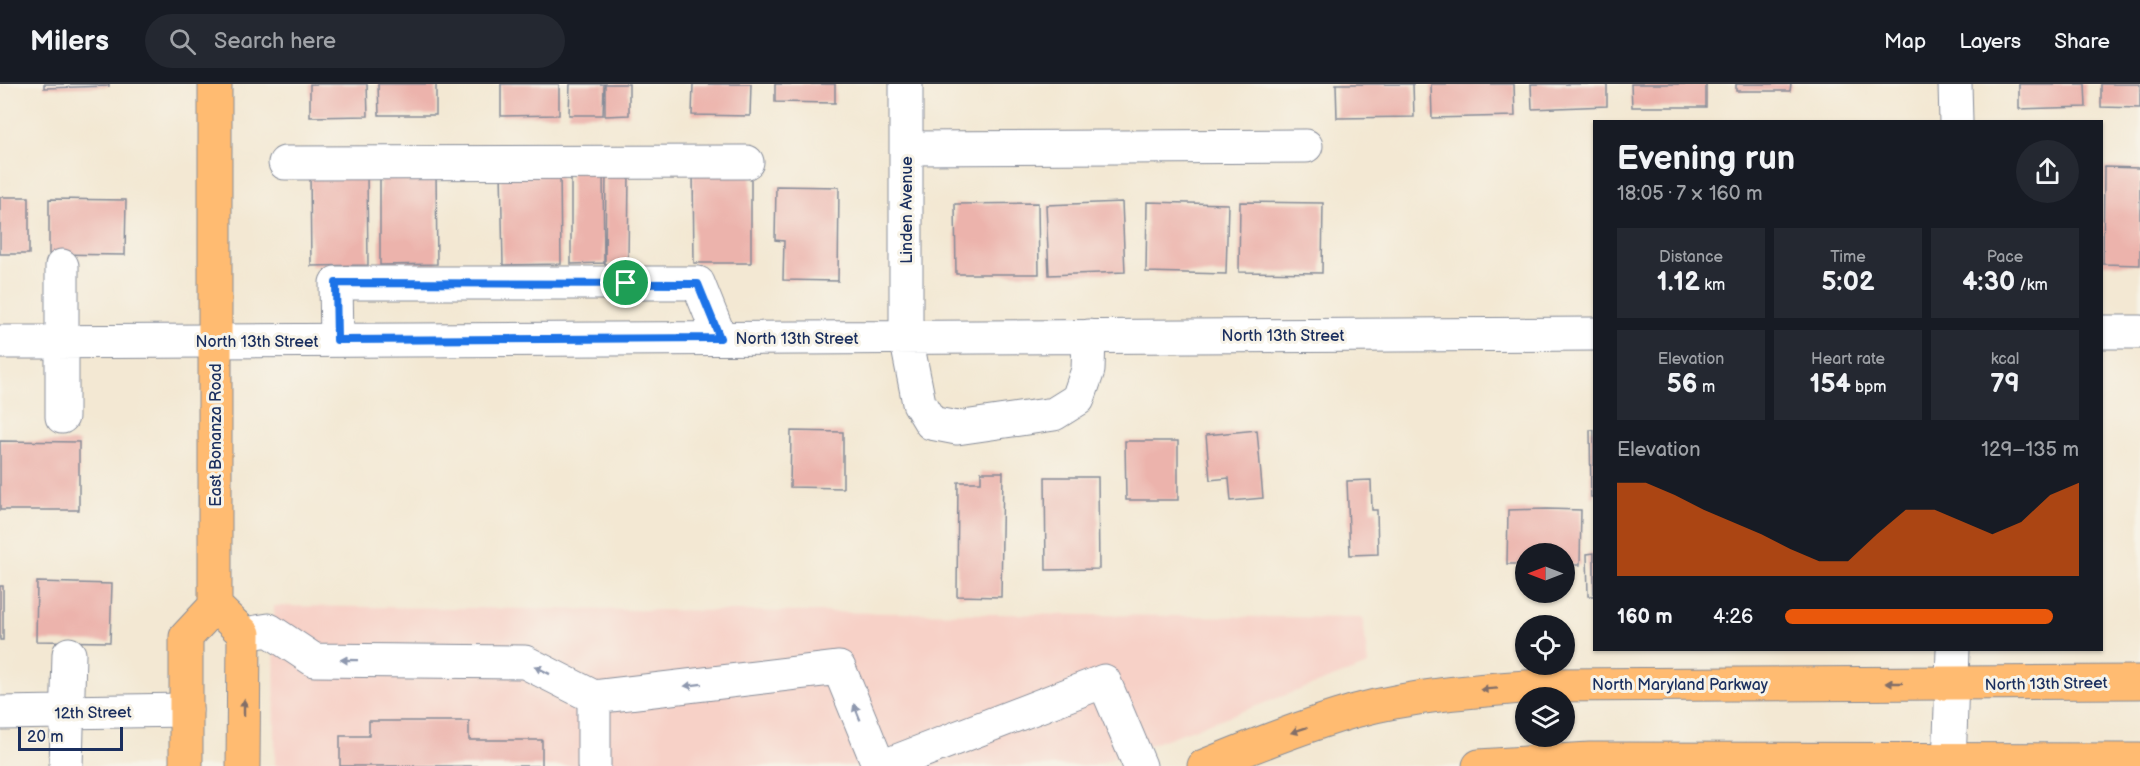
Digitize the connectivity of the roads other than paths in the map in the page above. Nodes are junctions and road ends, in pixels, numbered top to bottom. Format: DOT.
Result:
graph roads {
  1 [pos="215,84"];
  2 [pos="906,84"];
  3 [pos="1955,84"];
  4 [pos="1956,120"];
  5 [pos="1306,146"];
  6 [pos="906,148"];
  7 [pos="747,162"];
  8 [pos="285,163"];
  9 [pos="62,266"];
  10 [pos="2103,332"];
  11 [pos="2140,332"];
  12 [pos="1593,334"];
  13 [pos="1089,336"];
  14 [pos="906,337"];
  15 [pos="720,338"];
  16 [pos="337,340"];
  17 [pos="214,341"];
  18 [pos="0,342"];
  19 [pos="63,342"];
  20 [pos="62,417"];
  21 [pos="215,606"];
  22 [pos="244,634"];
  23 [pos="1953,651"];
  24 [pos="69,654"];
  25 [pos="2140,682"];
  26 [pos="1953,684"];
  27 [pos="594,697"];
  28 [pos="186,710"];
  29 [pos="0,713"];
  30 [pos="67,713"];
  31 [pos="2140,760"];
  32 [pos="1949,763"];
  33 [pos="66,766"];
  34 [pos="186,766"];
  35 [pos="243,766"];
  36 [pos="594,766"];
  37 [pos="879,766"];
  38 [pos="884,766"];
  39 [pos="1140,766"];
  40 [pos="1204,766"];
  41 [pos="1479,766"];
  1 -- 17 [label="main road, East Bonanza Road"];
  2 -- 6 [label="street, Linden Avenue"];
  3 -- 4 [label="street"];
  5 -- 6 [label="street"];
  6 -- 14 [label="street, Linden Avenue"];
  7 -- 8 [label="street"];
  9 -- 19 [label="street"];
  10 -- 11 [label="street"];
  12 -- 13 [label="street, North 13th Street"];
  13 -- 14 [label="street, North 13th Street"];
  13 -- 14 [label="street, Linden Avenue"];
  14 -- 15 [label="street, North 13th Street"];
  15 -- 16 [label="street, North 13th Street"];
  15 -- 16 [label="street"];
  16 -- 17 [label="street, North 13th Street"];
  17 -- 19 [label="street, North 13th Street"];
  17 -- 21 [label="main road, East Bonanza Road"];
  18 -- 19 [label="street, North 13th Street"];
  19 -- 20 [label="street"];
  21 -- 22 [label="main road"];
  21 -- 28 [label="main road"];
  27 -- 22 [label="street, one-way"];
  35 -- 22 [label="main road, one-way"];
  23 -- 26 [label="street"];
  24 -- 30 [label="street"];
  25 -- 26 [label="main road, North 13th Street"];
  26 -- 32 [label="street"];
  26 -- 40 [label="main road, North Maryland Parkway, one-way"];
  27 -- 36 [label="street"];
  37 -- 27 [label="street, one-way"];
  28 -- 30 [label="street, 12th Street"];
  28 -- 34 [label="main road"];
  29 -- 30 [label="street, 12th Street"];
  30 -- 33 [label="street"];
  31 -- 32 [label="main road"];
  32 -- 41 [label="main road"];
  38 -- 39 [label="street"];
}
